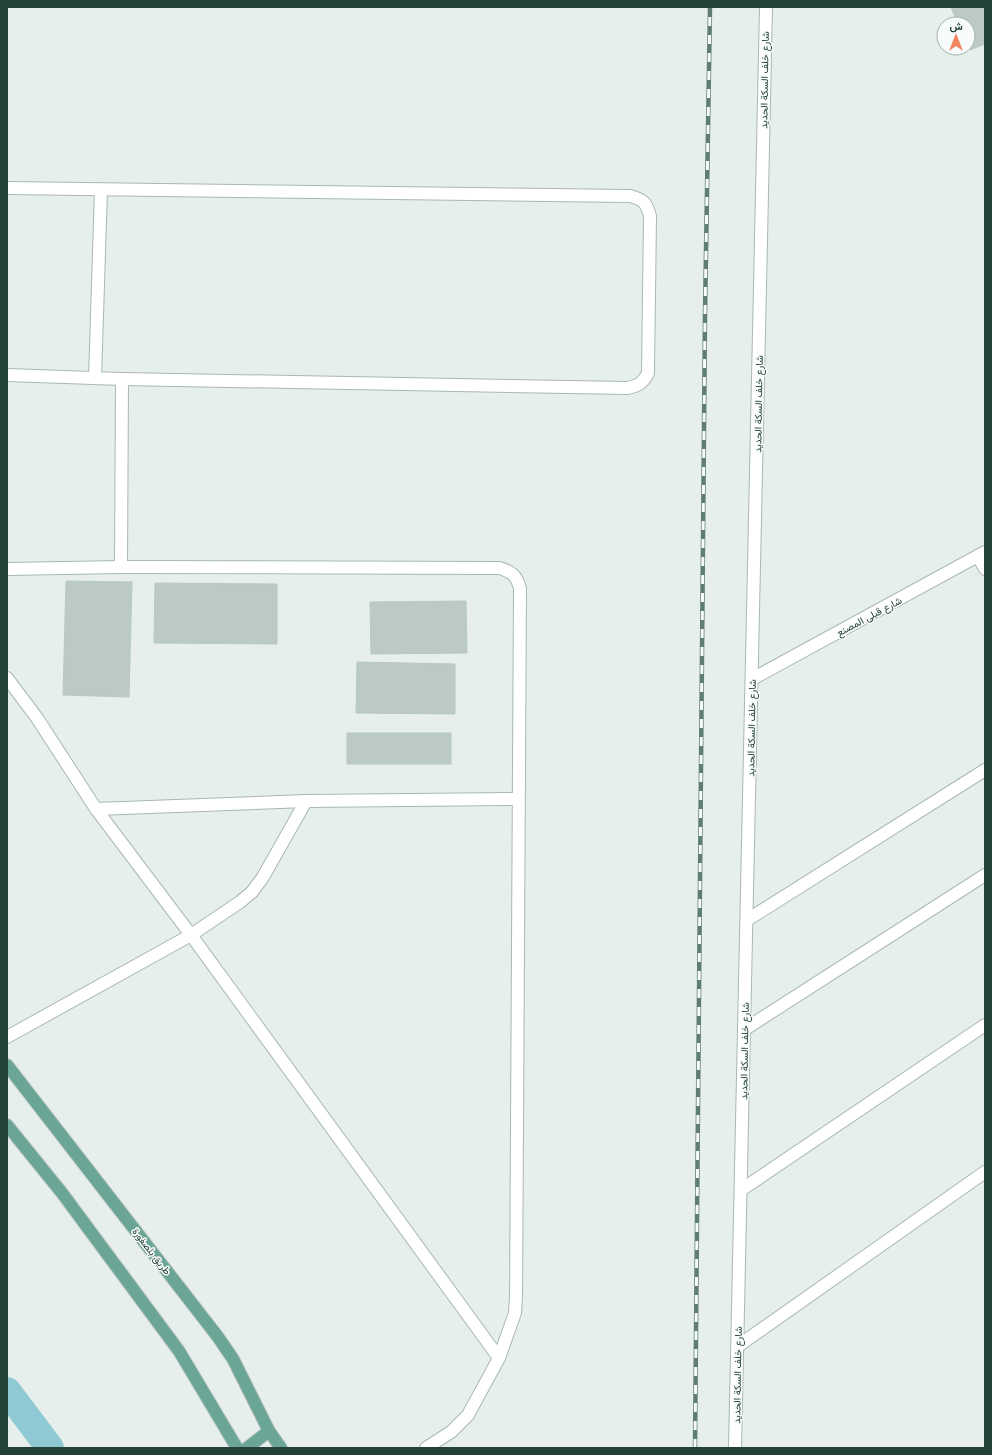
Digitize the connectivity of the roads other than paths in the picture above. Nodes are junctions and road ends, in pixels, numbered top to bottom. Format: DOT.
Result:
graph roads {
  1 [pos="766,7"];
  2 [pos="7,188"];
  3 [pos="101,190"];
  4 [pos="7,375"];
  5 [pos="95,378"];
  6 [pos="122,379"];
  7 [pos="982,554"];
  8 [pos="120,568"];
  9 [pos="7,569"];
  10 [pos="985,569"];
  11 [pos="7,678"];
  12 [pos="752,679"];
  13 [pos="985,770"];
  14 [pos="518,799"];
  15 [pos="306,802"];
  16 [pos="96,809"];
  17 [pos="985,875"];
  18 [pos="747,920"];
  19 [pos="191,935"];
  20 [pos="985,1025"];
  21 [pos="745,1029"];
  22 [pos="7,1037"];
  23 [pos="7,1065"];
  24 [pos="7,1125"];
  25 [pos="985,1172"];
  26 [pos="741,1190"];
  27 [pos="738,1346"];
  28 [pos="499,1358"];
  29 [pos="270,1431"];
  30 [pos="237,1448"];
  31 [pos="247,1448"];
  32 [pos="281,1448"];
  33 [pos="426,1448"];
  34 [pos="735,1448"];
  1 -- 12 [label="street, شارع خلف السكة الحديد"];
  2 -- 3 [label="street"];
  3 -- 5 [label="street"];
  3 -- 6 [label="street"];
  4 -- 5 [label="street"];
  5 -- 6 [label="street"];
  6 -- 8 [label="street"];
  7 -- 10 [label="street"];
  7 -- 12 [label="street, شارع قبلى المصنع"];
  8 -- 9 [label="street"];
  8 -- 14 [label="street"];
  11 -- 16 [label="street"];
  12 -- 18 [label="street, شارع خلف السكة الحديد"];
  13 -- 18 [label="street"];
  14 -- 15 [label="street"];
  14 -- 28 [label="street"];
  15 -- 16 [label="street"];
  15 -- 19 [label="street"];
  16 -- 19 [label="street"];
  17 -- 21 [label="street"];
  18 -- 21 [label="street, شارع خلف السكة الحديد"];
  19 -- 22 [label="street"];
  19 -- 28 [label="street"];
  20 -- 26 [label="street"];
  21 -- 26 [label="street, شارع خلف السكة الحديد"];
  23 -- 29 [label="main road, طريق بلصفورة"];
  24 -- 30 [label="main road"];
  25 -- 27 [label="street"];
  26 -- 27 [label="street, شارع خلف السكة الحديد"];
  27 -- 34 [label="street, شارع خلف السكة الحديد"];
  28 -- 33 [label="street"];
  29 -- 31 [label="main road"];
  29 -- 32 [label="main road, طريق بلصفورة"];
}
